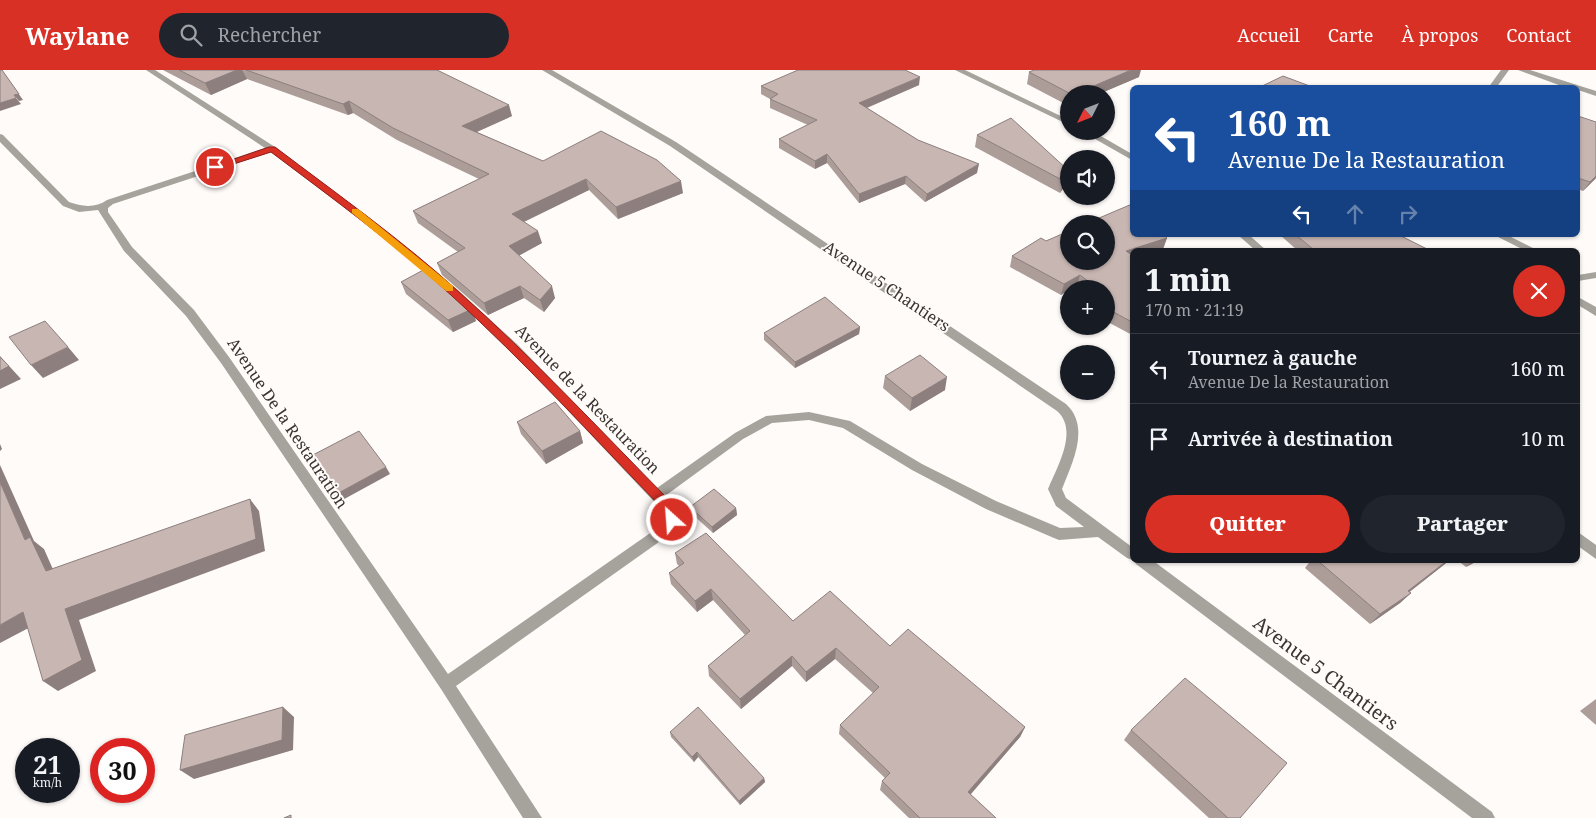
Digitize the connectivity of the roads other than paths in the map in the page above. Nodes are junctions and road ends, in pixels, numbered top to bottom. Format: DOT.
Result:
graph roads {
  1 [pos="150,70"];
  2 [pos="546,70"];
  3 [pos="959,70"];
  4 [pos="1505,70"];
  5 [pos="1522,70"];
  6 [pos="1494,85"];
  7 [pos="1568,85"];
  8 [pos="1580,89"];
  9 [pos="1596,94"];
  10 [pos="1060,119"];
  11 [pos="0,137"];
  12 [pos="1101,140"];
  13 [pos="272,149"];
  14 [pos="1130,156"];
  15 [pos="103,207"];
  16 [pos="1245,237"];
  17 [pos="1503,237"];
  18 [pos="1259,248"];
  19 [pos="1528,248"];
  20 [pos="1596,275"];
  21 [pos="1580,278"];
  22 [pos="1580,301"];
  23 [pos="1596,312"];
  24 [pos="658,496"];
  25 [pos="1100,531"];
  26 [pos="1580,540"];
  27 [pos="1130,553"];
  28 [pos="1596,553"];
  29 [pos="1145,563"];
  30 [pos="446,684"];
  31 [pos="533,818"];
  32 [pos="1486,818"];
  1 -- 13 [label="street, Avenue de la Restauration"];
  2 -- 25 [label="street, Avenue 5 Chantiers"];
  3 -- 10 [label="street"];
  4 -- 6 [label="street"];
  5 -- 7 [label="street"];
  8 -- 9 [label="street"];
  11 -- 15 [label="street"];
  12 -- 14 [label="street"];
  13 -- 15 [label="street"];
  13 -- 24 [label="street, Avenue de la Restauration"];
  15 -- 30 [label="street, Avenue De la Restauration"];
  16 -- 18 [label="street"];
  17 -- 19 [label="street"];
  20 -- 21 [label="street"];
  22 -- 23 [label="street"];
  24 -- 25 [label="street"];
  24 -- 30 [label="street, Avenue de la Restauration"];
  25 -- 27 [label="street, Avenue 5 Chantiers"];
  26 -- 28 [label="street"];
  29 -- 32 [label="street, Avenue 5 Chantiers"];
  30 -- 31 [label="street, Avenue De la Restauration"];
}
